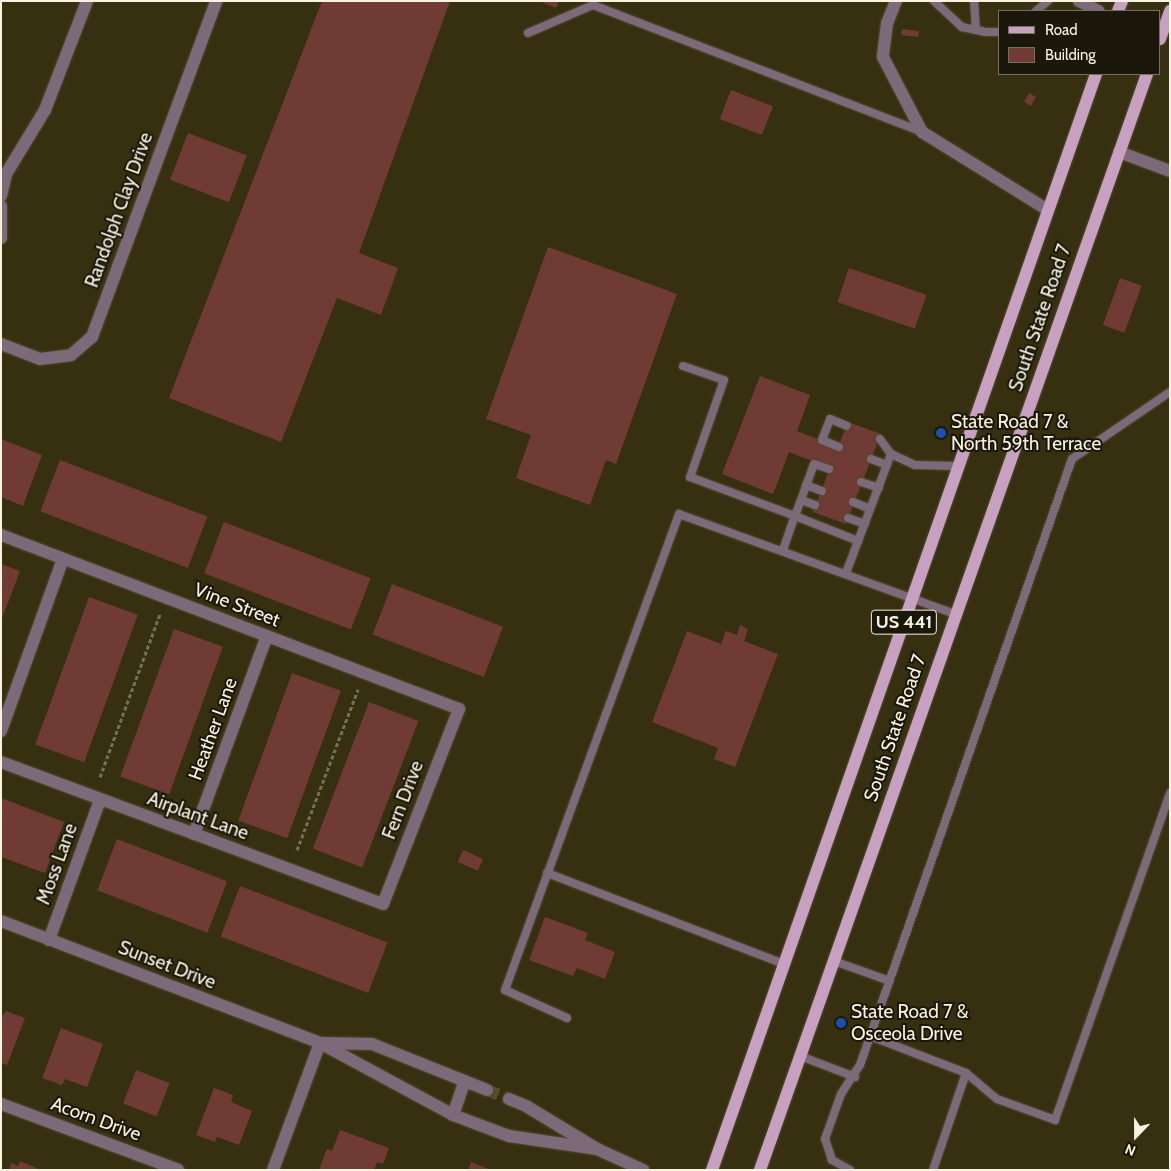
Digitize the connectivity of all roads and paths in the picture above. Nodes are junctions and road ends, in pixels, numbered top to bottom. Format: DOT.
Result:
graph roads {
  1 [pos="87,1"];
  2 [pos="216,1"];
  3 [pos="896,1"];
  4 [pos="934,1"];
  5 [pos="974,1"];
  6 [pos="1048,1"];
  7 [pos="1079,1"];
  8 [pos="1037,10"];
  9 [pos="1097,10"];
  10 [pos="1170,11"];
  11 [pos="976,30"];
  12 [pos="998,32"];
  13 [pos="528,33"];
  14 [pos="1161,36"];
  15 [pos="1096,75"];
  16 [pos="1147,75"];
  17 [pos="922,132"];
  18 [pos="1119,152"];
  19 [pos="1170,171"];
  20 [pos="1,196"];
  21 [pos="1,206"];
  22 [pos="1048,210"];
  23 [pos="1,238"];
  24 [pos="1,344"];
  25 [pos="683,366"];
  26 [pos="1170,392"];
  27 [pos="847,426"];
  28 [pos="880,439"];
  29 [pos="839,447"];
  30 [pos="892,454"];
  31 [pos="871,459"];
  32 [pos="887,465"];
  33 [pos="957,466"];
  34 [pos="829,469"];
  35 [pos="861,482"];
  36 [pos="806,485"];
  37 [pos="879,488"];
  38 [pos="822,491"];
  39 [pos="801,500"];
  40 [pos="853,502"];
  41 [pos="815,505"];
  42 [pos="870,509"];
  43 [pos="795,516"];
  44 [pos="848,518"];
  45 [pos="865,524"];
  46 [pos="1,535"];
  47 [pos="858,541"];
  48 [pos="783,550"];
  49 [pos="63,559"];
  50 [pos="846,573"];
  51 [pos="913,598"];
  52 [pos="160,614"];
  53 [pos="956,614"];
  54 [pos="267,636"];
  55 [pos="358,689"];
  56 [pos="459,709"];
  57 [pos="1,731"];
  58 [pos="1,762"];
  59 [pos="100,777"];
  60 [pos="1170,793"];
  61 [pos="100,800"];
  62 [pos="194,834"];
  63 [pos="297,850"];
  64 [pos="547,873"];
  65 [pos="383,904"];
  66 [pos="1,921"];
  67 [pos="49,940"];
  68 [pos="834,961"];
  69 [pos="784,964"];
  70 [pos="890,981"];
  71 [pos="567,1018"];
  72 [pos="870,1036"];
  73 [pos="320,1043"];
  74 [pos="800,1056"];
  75 [pos="966,1073"];
  76 [pos="855,1077"];
  77 [pos="466,1081"];
  78 [pos="487,1090"];
  79 [pos="509,1099"];
  80 [pos="1,1104"];
  81 [pos="453,1115"];
  82 [pos="597,1149"];
  83 [pos="178,1170"];
  84 [pos="273,1170"];
  85 [pos="643,1170"];
  86 [pos="712,1170"];
  87 [pos="760,1170"];
  88 [pos="850,1170"];
  89 [pos="934,1170"];
  1 -- 20 [label="street"];
  2 -- 24 [label="street, Randolph Clay Drive"];
  3 -- 17 [label="street"];
  4 -- 11 [label="lane"];
  5 -- 11 [label="lane"];
  6 -- 8 [label="lane"];
  7 -- 9 [label="street"];
  10 -- 14 [label="main road"];
  11 -- 12 [label="lane"];
  13 -- 17 [label="lane"];
  15 -- 22 [label="main road, South State Road 7 / US 441"];
  16 -- 18 [label="main road, South State Road 7 / US 441"];
  17 -- 22 [label="street"];
  18 -- 19 [label="street"];
  18 -- 53 [label="main road, South State Road 7 / US 441"];
  21 -- 23 [label="street"];
  22 -- 33 [label="main road, South State Road 7 / US 441"];
  25 -- 43 [label="lane"];
  26 -- 70 [label="lane"];
  27 -- 29 [label="lane"];
  28 -- 30 [label="lane"];
  30 -- 32 [label="lane"];
  30 -- 33 [label="lane"];
  31 -- 32 [label="lane"];
  32 -- 37 [label="lane"];
  33 -- 51 [label="main road, South State Road 7 / US 441"];
  34 -- 36 [label="lane"];
  35 -- 37 [label="lane"];
  36 -- 38 [label="lane"];
  36 -- 39 [label="lane"];
  37 -- 42 [label="lane"];
  39 -- 41 [label="lane"];
  39 -- 43 [label="lane"];
  40 -- 42 [label="lane"];
  42 -- 45 [label="lane"];
  43 -- 47 [label="lane"];
  43 -- 48 [label="lane"];
  44 -- 45 [label="lane"];
  45 -- 47 [label="lane"];
  46 -- 49 [label="street, Vine Street"];
  47 -- 50 [label="lane"];
  48 -- 50 [label="lane"];
  48 -- 64 [label="lane"];
  49 -- 54 [label="street, Vine Street"];
  49 -- 57 [label="street"];
  50 -- 51 [label="lane"];
  51 -- 53 [label="lane"];
  51 -- 69 [label="main road, South State Road 7 / US 441"];
  52 -- 59 [label="path"];
  53 -- 68 [label="main road, South State Road 7 / US 441"];
  54 -- 56 [label="street, Vine Street"];
  54 -- 62 [label="street, Heather Lane"];
  55 -- 63 [label="path"];
  56 -- 65 [label="street, Fern Drive"];
  58 -- 61 [label="street, Airplant Lane"];
  60 -- 75 [label="lane"];
  61 -- 62 [label="street, Airplant Lane"];
  61 -- 67 [label="street, Moss Lane"];
  62 -- 65 [label="street, Airplant Lane"];
  64 -- 69 [label="lane"];
  64 -- 71 [label="lane"];
  66 -- 67 [label="street, Sunset Drive"];
  67 -- 73 [label="street, Sunset Drive"];
  68 -- 70 [label="lane"];
  68 -- 74 [label="main road, South State Road 7 / US 441"];
  69 -- 86 [label="main road, South State Road 7 / US 441"];
  70 -- 72 [label="lane"];
  72 -- 75 [label="lane"];
  72 -- 76 [label="lane"];
  73 -- 77 [label="street, Sunset Drive"];
  73 -- 81 [label="street, Sunset Drive"];
  73 -- 84 [label="street"];
  74 -- 76 [label="lane"];
  74 -- 87 [label="main road, South State Road 7 / US 441"];
  75 -- 89 [label="lane"];
  76 -- 88 [label="lane"];
  77 -- 78 [label="street, Sunset Drive"];
  77 -- 81 [label="street"];
  79 -- 82 [label="street, Sunset Drive"];
  80 -- 83 [label="street, Acorn Drive"];
  81 -- 82 [label="street, Sunset Drive"];
  82 -- 85 [label="street, Sunset Drive"];
}
